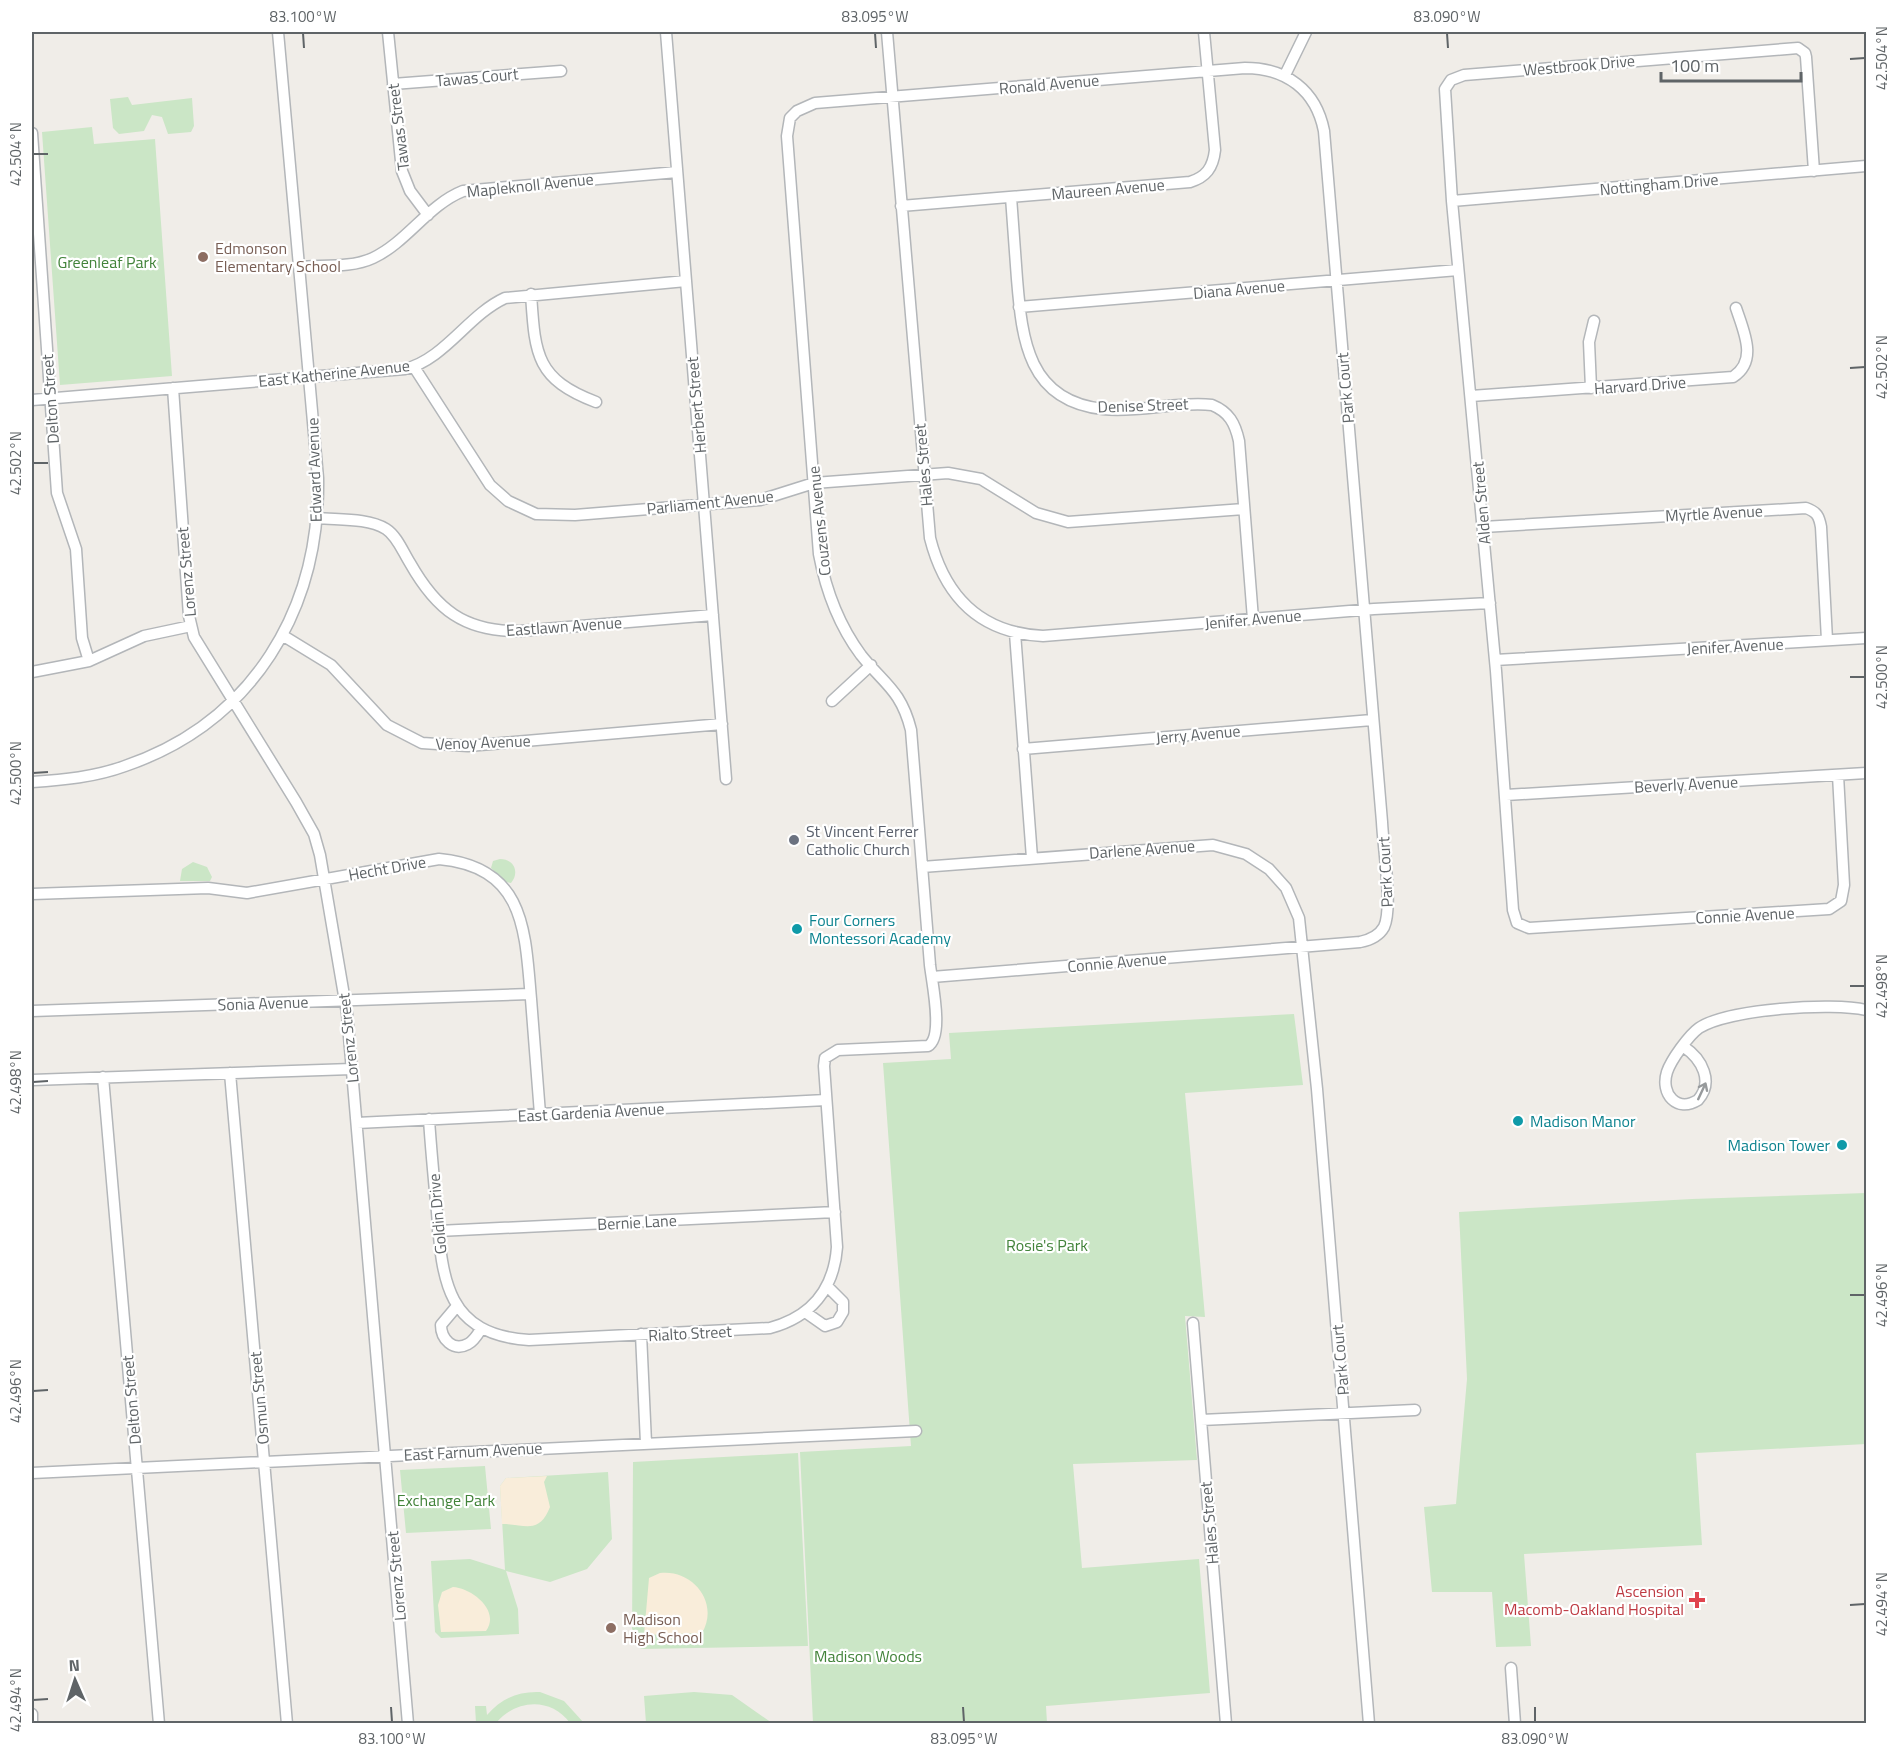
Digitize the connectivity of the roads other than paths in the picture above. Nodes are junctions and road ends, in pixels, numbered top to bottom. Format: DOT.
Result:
graph roads {
  1 [pos="278,32"];
  2 [pos="388,32"];
  3 [pos="666,32"];
  4 [pos="887,32"];
  5 [pos="1203,32"];
  6 [pos="1306,32"];
  7 [pos="1207,70"];
  8 [pos="561,71"];
  9 [pos="1285,75"];
  10 [pos="1451,80"];
  11 [pos="393,84"];
  12 [pos="892,97"];
  13 [pos="32,133"];
  14 [pos="1866,166"];
  15 [pos="677,171"];
  16 [pos="1814,171"];
  17 [pos="1011,197"];
  18 [pos="1452,201"];
  19 [pos="901,206"];
  20 [pos="428,215"];
  21 [pos="299,267"];
  22 [pos="1458,270"];
  23 [pos="686,281"];
  24 [pos="1336,281"];
  25 [pos="531,294"];
  26 [pos="1019,307"];
  27 [pos="1736,308"];
  28 [pos="1594,321"];
  29 [pos="414,367"];
  30 [pos="309,377"];
  31 [pos="172,388"];
  32 [pos="1591,388"];
  33 [pos="1471,396"];
  34 [pos="51,398"];
  35 [pos="32,400"];
  36 [pos="596,402"];
  37 [pos="923,474"];
  38 [pos="814,483"];
  39 [pos="704,504"];
  40 [pos="1244,509"];
  41 [pos="318,518"];
  42 [pos="1483,527"];
  43 [pos="1490,603"];
  44 [pos="1363,610"];
  45 [pos="713,615"];
  46 [pos="1254,619"];
  47 [pos="191,626"];
  48 [pos="1015,633"];
  49 [pos="282,635"];
  50 [pos="1866,638"];
  51 [pos="1827,640"];
  52 [pos="1495,660"];
  53 [pos="89,662"];
  54 [pos="871,665"];
  55 [pos="32,672"];
  56 [pos="233,701"];
  57 [pos="832,701"];
  58 [pos="1372,720"];
  59 [pos="722,724"];
  60 [pos="1023,749"];
  61 [pos="1866,773"];
  62 [pos="1838,775"];
  63 [pos="726,779"];
  64 [pos="32,782"];
  65 [pos="1506,795"];
  66 [pos="1032,858"];
  67 [pos="922,867"];
  68 [pos="325,879"];
  69 [pos="32,894"];
  70 [pos="1520,926"];
  71 [pos="1302,946"];
  72 [pos="932,977"];
  73 [pos="530,994"];
  74 [pos="345,1000"];
  75 [pos="1866,1010"];
  76 [pos="32,1011"];
  77 [pos="1684,1047"];
  78 [pos="829,1054"];
  79 [pos="352,1069"];
  80 [pos="230,1073"];
  81 [pos="103,1077"];
  82 [pos="32,1080"];
  83 [pos="826,1100"];
  84 [pos="540,1114"];
  85 [pos="429,1119"];
  86 [pos="357,1123"];
  87 [pos="835,1212"];
  88 [pos="438,1231"];
  89 [pos="827,1286"];
  90 [pos="457,1306"];
  91 [pos="806,1312"];
  92 [pos="1192,1323"];
  93 [pos="481,1329"];
  94 [pos="641,1334"];
  95 [pos="1415,1410"];
  96 [pos="1344,1413"];
  97 [pos="1201,1420"];
  98 [pos="916,1431"];
  99 [pos="646,1443"];
  100 [pos="386,1456"];
  101 [pos="265,1463"];
  102 [pos="137,1469"];
  103 [pos="32,1473"];
  104 [pos="1511,1668"];
  105 [pos="32,1714"];
  106 [pos="32,1724"];
  107 [pos="159,1724"];
  108 [pos="287,1724"];
  109 [pos="408,1724"];
  110 [pos="1226,1724"];
  111 [pos="1369,1724"];
  112 [pos="1515,1724"];
  1 -- 21 [label="street, Edward Avenue"];
  2 -- 11 [label="street, Tawas Street"];
  3 -- 15 [label="street, Herbert Street"];
  4 -- 12 [label="street, Hales Street"];
  5 -- 7 [label="street"];
  6 -- 9 [label="street"];
  7 -- 9 [label="street, Park Court"];
  7 -- 12 [label="street, Ronald Avenue"];
  7 -- 17 [label="street, Maureen Avenue"];
  8 -- 11 [label="street, Tawas Court"];
  9 -- 24 [label="street, Park Court"];
  10 -- 16 [label="street, Westbrook Drive"];
  10 -- 18 [label="street, Alden Street"];
  11 -- 20 [label="street, Tawas Street"];
  12 -- 19 [label="street, Hales Street"];
  12 -- 38 [label="street, Couzens Avenue"];
  13 -- 34 [label="street, Delton Street"];
  14 -- 16 [label="street, Nottingham Drive"];
  15 -- 20 [label="street, Mapleknoll Avenue"];
  15 -- 23 [label="street, Herbert Street"];
  16 -- 18 [label="street, Nottingham Drive"];
  17 -- 19 [label="street, Maureen Avenue"];
  17 -- 26 [label="street, Denise Street"];
  18 -- 22 [label="street, Alden Street"];
  19 -- 37 [label="street, Hales Street"];
  20 -- 21 [label="street, Mapleknoll Avenue"];
  21 -- 30 [label="street, Edward Avenue"];
  22 -- 24 [label="street, Diana Avenue"];
  22 -- 33 [label="street, Alden Street"];
  23 -- 25 [label="street, East Katherine Avenue"];
  23 -- 39 [label="street, Herbert Street"];
  24 -- 26 [label="street, Diana Avenue"];
  24 -- 44 [label="street, Park Court"];
  25 -- 29 [label="street, East Katherine Avenue"];
  25 -- 36 [label="street"];
  26 -- 40 [label="street, Denise Street"];
  27 -- 32 [label="street, Harvard Drive"];
  28 -- 32 [label="street"];
  29 -- 30 [label="street, East Katherine Avenue"];
  29 -- 39 [label="street, Parliament Avenue"];
  30 -- 31 [label="street, East Katherine Avenue"];
  30 -- 41 [label="street, Edward Avenue"];
  31 -- 34 [label="street, East Katherine Avenue"];
  31 -- 47 [label="street, Lorenz Street"];
  32 -- 33 [label="street, Harvard Drive"];
  33 -- 42 [label="street, Alden Street"];
  34 -- 35 [label="street, East Katherine Avenue"];
  34 -- 53 [label="street, Delton Street"];
  37 -- 38 [label="street, Parliament Avenue"];
  37 -- 40 [label="street, Parliament Avenue"];
  37 -- 48 [label="street, Hales Street"];
  38 -- 39 [label="street, Parliament Avenue"];
  38 -- 54 [label="street, Couzens Avenue"];
  39 -- 45 [label="street, Herbert Street"];
  40 -- 46 [label="street, Denise Street"];
  41 -- 45 [label="street, Eastlawn Avenue"];
  41 -- 49 [label="street, Edward Avenue"];
  42 -- 43 [label="street, Alden Street"];
  42 -- 51 [label="street, Myrtle Avenue"];
  43 -- 44 [label="street, Jenifer Avenue"];
  43 -- 52 [label="street, Alden Street"];
  44 -- 46 [label="street, Jenifer Avenue"];
  44 -- 58 [label="street, Park Court"];
  45 -- 59 [label="street, Herbert Street"];
  46 -- 48 [label="street, Jenifer Avenue"];
  47 -- 53 [label="street"];
  47 -- 56 [label="street, Lorenz Street"];
  48 -- 60 [label="street"];
  49 -- 56 [label="street, Edward Avenue"];
  49 -- 59 [label="street, Venoy Avenue"];
  50 -- 51 [label="street, Jenifer Avenue"];
  51 -- 52 [label="street, Jenifer Avenue"];
  52 -- 65 [label="street, Alden Street"];
  53 -- 55 [label="street"];
  54 -- 57 [label="street"];
  54 -- 67 [label="street, Couzens Avenue"];
  56 -- 64 [label="street, Edward Avenue"];
  56 -- 68 [label="street, Lorenz Street"];
  58 -- 60 [label="street, Jerry Avenue"];
  58 -- 71 [label="street, Park Court"];
  59 -- 63 [label="street, Herbert Street"];
  60 -- 66 [label="street"];
  61 -- 62 [label="street, Beverly Avenue"];
  62 -- 65 [label="street, Beverly Avenue"];
  62 -- 70 [label="street, Connie Avenue"];
  65 -- 70 [label="street, Alden Street"];
  66 -- 67 [label="street, Darlene Avenue"];
  66 -- 71 [label="street, Darlene Avenue"];
  67 -- 72 [label="street, Couzens Avenue"];
  68 -- 69 [label="street, Hecht Drive"];
  68 -- 73 [label="street, Hecht Drive"];
  68 -- 74 [label="street, Lorenz Street"];
  71 -- 72 [label="street, Connie Avenue"];
  71 -- 96 [label="street, Park Court"];
  72 -- 78 [label="street, Couzens Avenue"];
  73 -- 74 [label="street, Sonia Avenue"];
  73 -- 84 [label="street, Hecht Drive"];
  74 -- 76 [label="street, Sonia Avenue"];
  74 -- 79 [label="street, Lorenz Street"];
  75 -- 77 [label="street"];
  77 -- 77 [label="street, one-way"];
  78 -- 83 [label="street, Rialto Street"];
  79 -- 80 [label="street"];
  79 -- 86 [label="street, Lorenz Street"];
  80 -- 81 [label="street"];
  80 -- 101 [label="street, Osmun Street"];
  81 -- 82 [label="street"];
  81 -- 102 [label="street, Delton Street"];
  83 -- 84 [label="street, East Gardenia Avenue"];
  83 -- 87 [label="street, Rialto Street"];
  84 -- 85 [label="street, East Gardenia Avenue"];
  85 -- 86 [label="street, East Gardenia Avenue"];
  85 -- 88 [label="street, Goldin Drive"];
  86 -- 100 [label="street, Lorenz Street"];
  87 -- 88 [label="street, Bernie Lane"];
  87 -- 89 [label="street, Rialto Street"];
  88 -- 90 [label="street, Goldin Drive"];
  89 -- 91 [label="street, Rialto Street"];
  89 -- 91 [label="street"];
  90 -- 93 [label="street, Goldin Drive"];
  90 -- 93 [label="street"];
  91 -- 94 [label="street, Rialto Street"];
  92 -- 97 [label="street, Hales Street"];
  93 -- 94 [label="street, Goldin Drive"];
  94 -- 99 [label="street, Rialto Street"];
  95 -- 96 [label="street"];
  96 -- 97 [label="street"];
  96 -- 111 [label="street, Park Court"];
  97 -- 110 [label="street, Hales Street"];
  98 -- 99 [label="street, East Farnum Avenue"];
  99 -- 100 [label="street, East Farnum Avenue"];
  100 -- 101 [label="street, East Farnum Avenue"];
  100 -- 109 [label="street, Lorenz Street"];
  101 -- 102 [label="street, East Farnum Avenue"];
  101 -- 108 [label="street, Osmun Street"];
  102 -- 103 [label="street, East Farnum Avenue"];
  102 -- 107 [label="street, Delton Street"];
  104 -- 112 [label="street"];
  105 -- 106 [label="street"];
}
